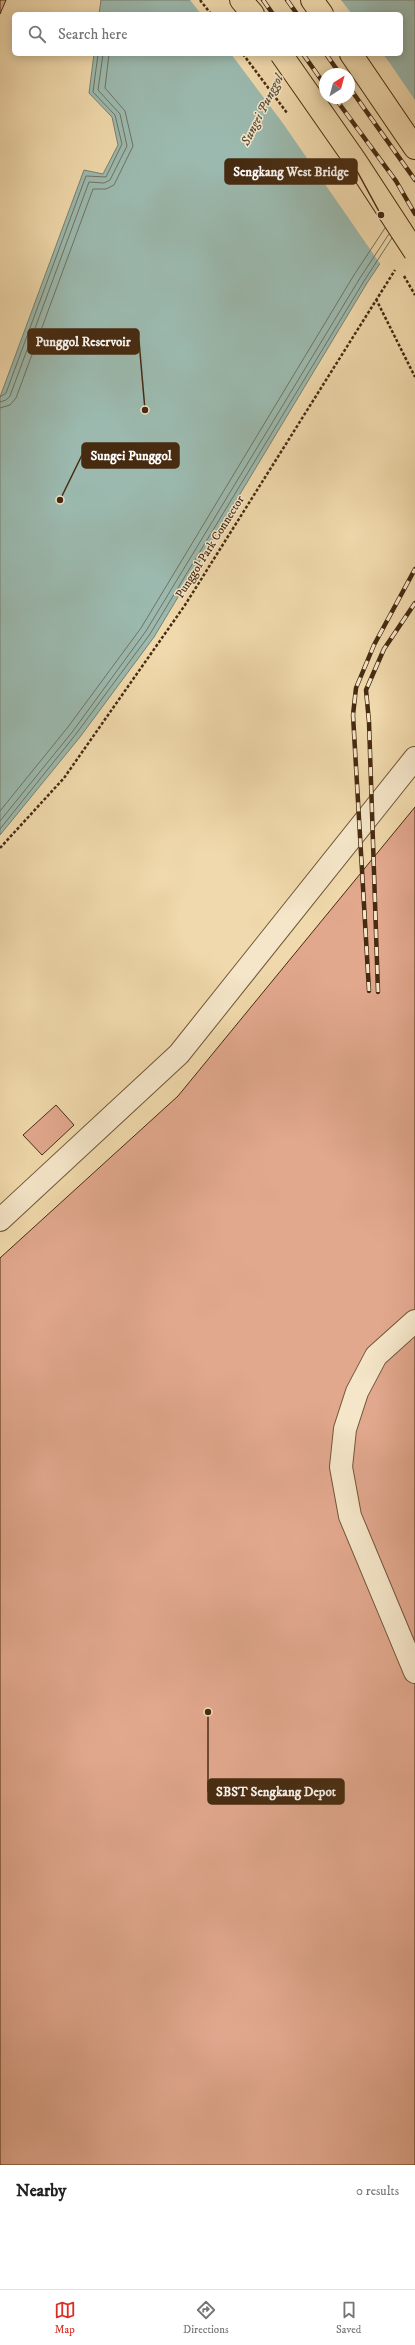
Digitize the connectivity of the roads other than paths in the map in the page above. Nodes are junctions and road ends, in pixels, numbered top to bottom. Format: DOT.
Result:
graph roads {
  1 [pos="241,0"];
  2 [pos="312,0"];
  3 [pos="251,12"];
  4 [pos="321,12"];
  5 [pos="282,56"];
  6 [pos="352,56"];
  7 [pos="415,148"];
  8 [pos="415,252"];
  9 [pos="415,758"];
  10 [pos="0,1220"];
  11 [pos="415,1321"];
  12 [pos="415,1672"];
  1 -- 3 [label="main road"];
  2 -- 4 [label="main road"];
  5 -- 8 [label="main road, bridge"];
  6 -- 7 [label="main road"];
  9 -- 10 [label="lane"];
  11 -- 12 [label="lane"];
}
